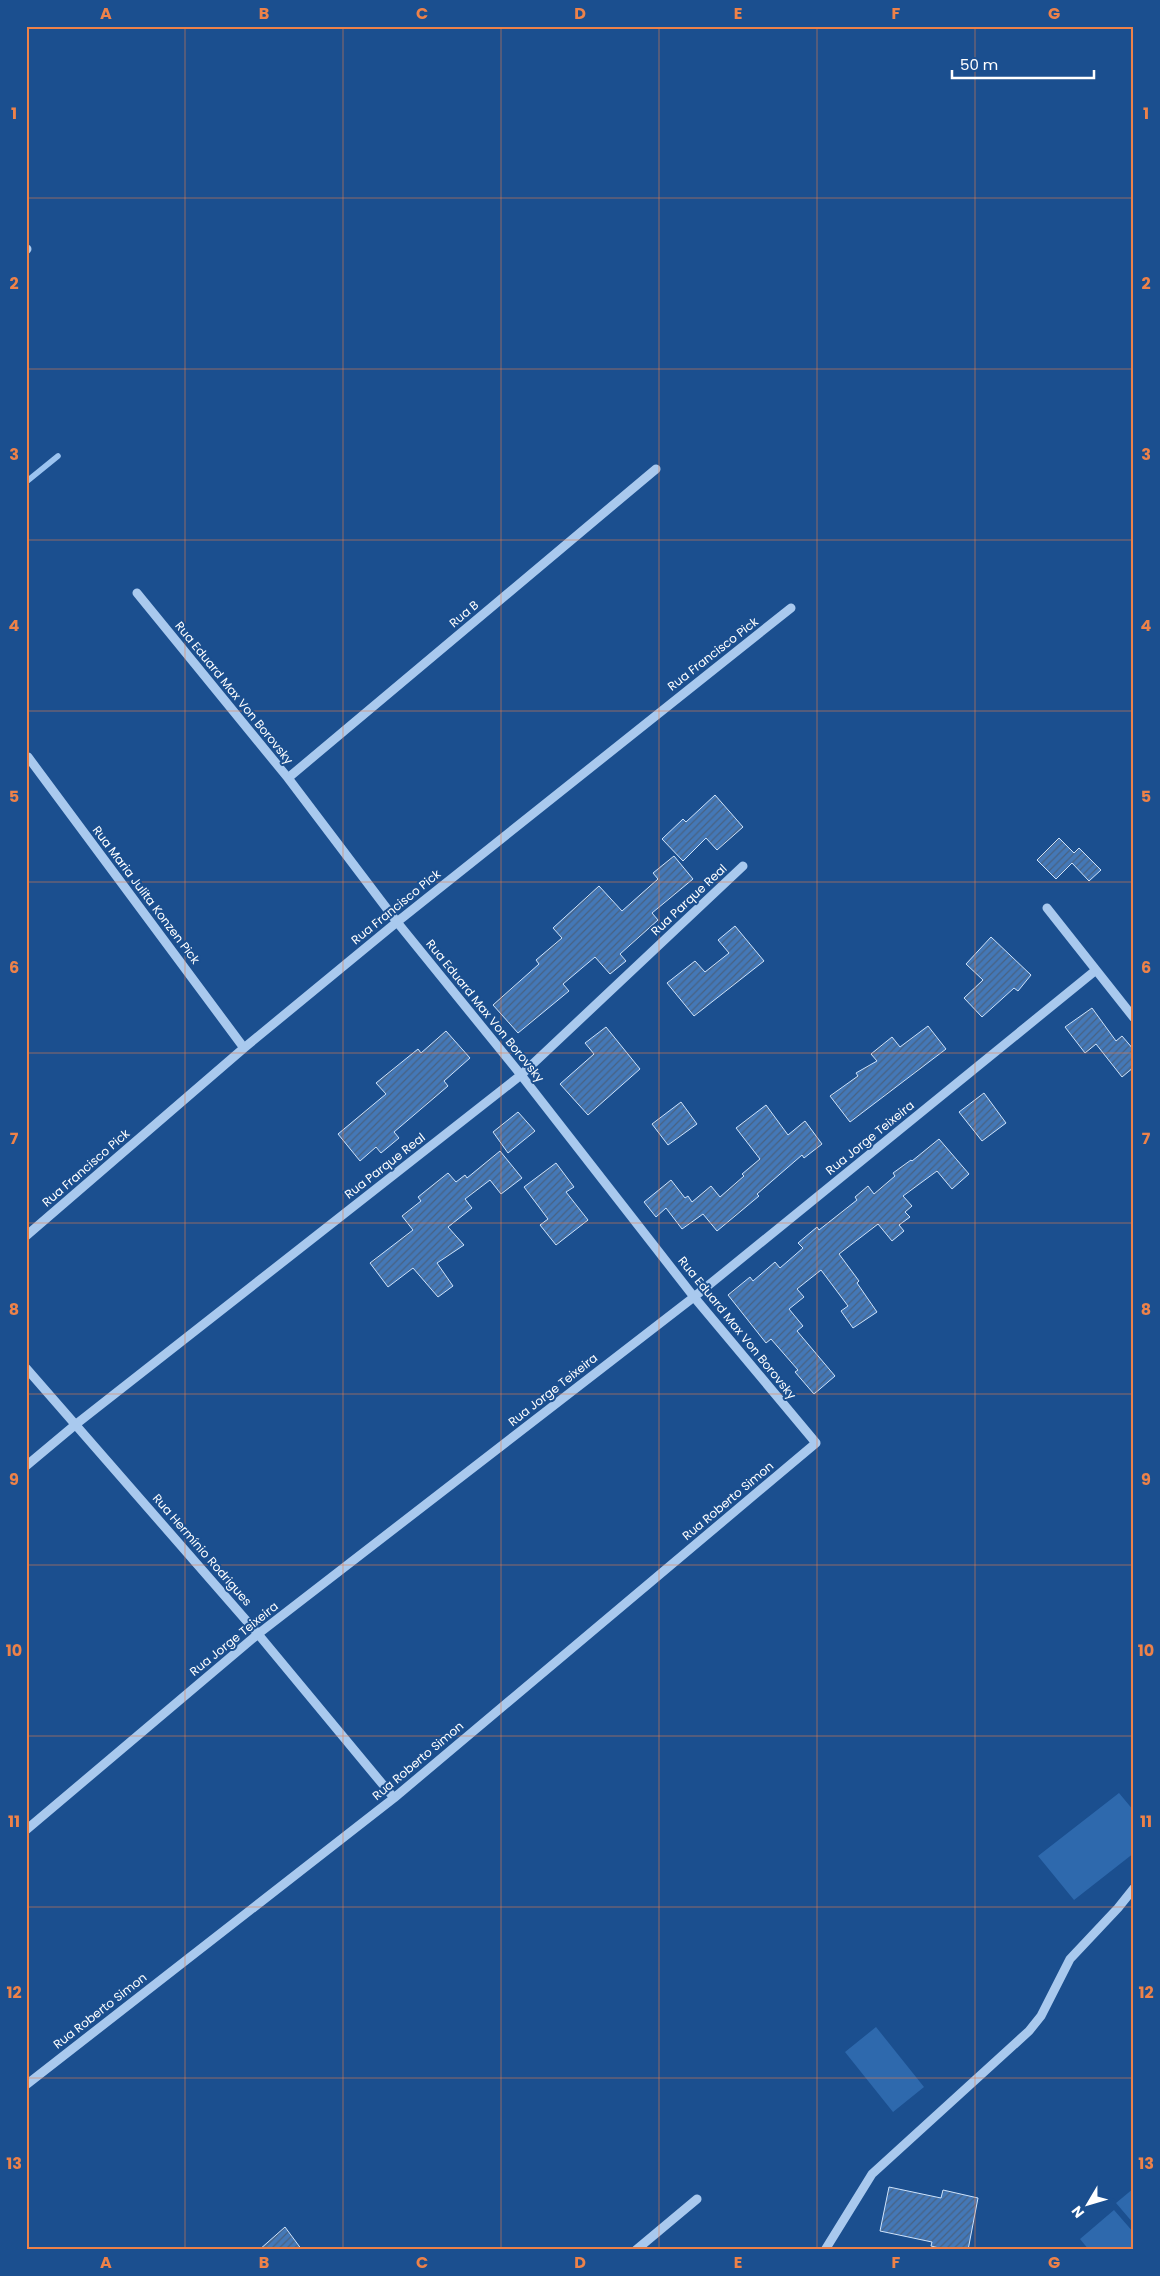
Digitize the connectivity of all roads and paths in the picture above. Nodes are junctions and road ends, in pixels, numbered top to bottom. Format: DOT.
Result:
graph roads {
  1 [pos="656,469"];
  2 [pos="137,593"];
  3 [pos="791,608"];
  4 [pos="28,757"];
  5 [pos="288,778"];
  6 [pos="743,866"];
  7 [pos="1047,908"];
  8 [pos="396,922"];
  9 [pos="1096,970"];
  10 [pos="1134,1018"];
  11 [pos="244,1048"];
  12 [pos="522,1075"];
  13 [pos="26,1236"];
  14 [pos="694,1297"];
  15 [pos="26,1368"];
  16 [pos="75,1425"];
  17 [pos="816,1444"];
  18 [pos="26,1466"];
  19 [pos="258,1634"];
  20 [pos="394,1798"];
  21 [pos="26,1830"];
  22 [pos="1134,1888"];
  23 [pos="26,2085"];
  24 [pos="697,2198"];
  25 [pos="636,2250"];
  26 [pos="825,2250"];
  1 -- 5 [label="street, Rua B"];
  2 -- 5 [label="street, Rua Eduard Max Von Borovsky"];
  3 -- 8 [label="street, Rua Francisco Pick"];
  4 -- 11 [label="street, Rua Maria Julita Konzen Pick"];
  5 -- 8 [label="street, Rua Eduard Max Von Borovsky"];
  6 -- 12 [label="street, Rua Parque Real"];
  7 -- 9 [label="street"];
  8 -- 11 [label="street, Rua Francisco Pick"];
  8 -- 12 [label="street, Rua Eduard Max Von Borovsky"];
  9 -- 10 [label="street"];
  9 -- 14 [label="street, Rua Jorge Teixeira"];
  11 -- 13 [label="street, Rua Francisco Pick"];
  12 -- 14 [label="street, Rua Eduard Max Von Borovsky"];
  12 -- 16 [label="street, Rua Parque Real"];
  14 -- 17 [label="street, Rua Eduard Max Von Borovsky"];
  14 -- 19 [label="street, Rua Jorge Teixeira"];
  15 -- 16 [label="street, Rua Hermínio Rodrigues"];
  16 -- 18 [label="street, Rua Parque Real"];
  16 -- 19 [label="street, Rua Hermínio Rodrigues"];
  17 -- 20 [label="street, Rua Roberto Simon"];
  19 -- 20 [label="street, Rua Hermínio Rodrigues"];
  19 -- 21 [label="street, Rua Jorge Teixeira"];
  20 -- 23 [label="street, Rua Roberto Simon"];
  22 -- 26 [label="street"];
  24 -- 25 [label="street"];
}
